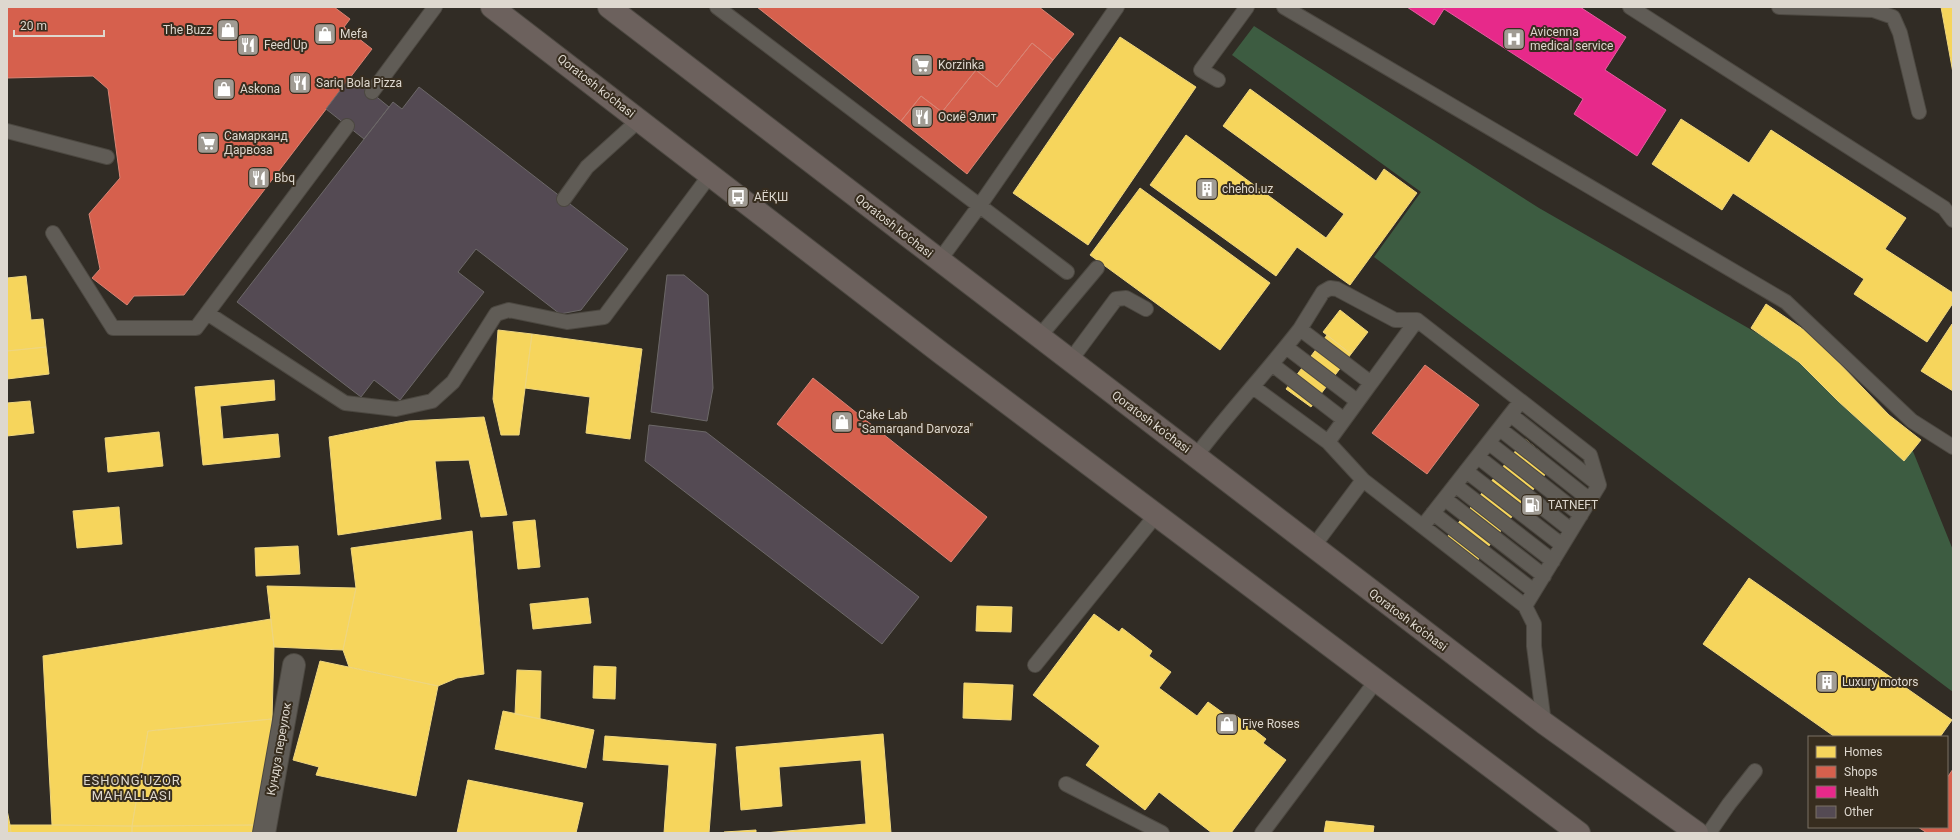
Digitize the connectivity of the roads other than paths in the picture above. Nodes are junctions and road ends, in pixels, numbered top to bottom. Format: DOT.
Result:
graph roads {
  1 [pos="435,7"];
  2 [pos="492,7"];
  3 [pos="609,7"];
  4 [pos="717,7"];
  5 [pos="1117,7"];
  6 [pos="1246,7"];
  7 [pos="1284,7"];
  8 [pos="1630,7"];
  9 [pos="1779,7"];
  10 [pos="1218,80"];
  11 [pos="372,92"];
  12 [pos="1919,112"];
  13 [pos="640,120"];
  14 [pos="347,126"];
  15 [pos="7,131"];
  16 [pos="107,157"];
  17 [pos="710,174"];
  18 [pos="564,198"];
  19 [pos="980,205"];
  20 [pos="1953,220"];
  21 [pos="53,233"];
  22 [pos="939,261"];
  23 [pos="1097,268"];
  24 [pos="1067,272"];
  25 [pos="1146,309"];
  26 [pos="207,313"];
  27 [pos="1417,320"];
  28 [pos="1300,329"];
  29 [pos="1039,337"];
  30 [pos="1286,347"];
  31 [pos="1070,361"];
  32 [pos="1273,365"];
  33 [pos="1371,383"];
  34 [pos="1253,387"];
  35 [pos="1357,401"];
  36 [pos="1521,401"];
  37 [pos="1511,415"];
  38 [pos="1343,419"];
  39 [pos="1500,429"];
  40 [pos="1328,442"];
  41 [pos="1489,443"];
  42 [pos="1953,447"];
  43 [pos="1196,456"];
  44 [pos="1478,457"];
  45 [pos="1466,471"];
  46 [pos="1363,480"];
  47 [pos="1456,485"];
  48 [pos="1599,485"];
  49 [pos="1445,499"];
  50 [pos="1590,500"];
  51 [pos="1433,513"];
  52 [pos="1156,515"];
  53 [pos="1581,515"];
  54 [pos="1423,526"];
  55 [pos="1571,530"];
  56 [pos="1562,545"];
  57 [pos="1313,547"];
  58 [pos="1553,561"];
  59 [pos="1544,576"];
  60 [pos="1534,591"];
  61 [pos="1525,606"];
  62 [pos="294,665"];
  63 [pos="1035,665"];
  64 [pos="1376,681"];
  65 [pos="1544,723"];
  66 [pos="1755,771"];
  67 [pos="1066,784"];
  68 [pos="264,833"];
  69 [pos="1162,833"];
  70 [pos="1262,833"];
  71 [pos="1579,833"];
  72 [pos="1697,833"];
  73 [pos="1709,833"];
  1 -- 11 [label="lane"];
  2 -- 13 [label="main road, Qoratosh ko'chasi"];
  3 -- 22 [label="main road, Qoratosh ko'chasi"];
  4 -- 19 [label="lane"];
  5 -- 19 [label="lane"];
  6 -- 10 [label="lane"];
  7 -- 42 [label="lane"];
  8 -- 20 [label="lane"];
  9 -- 12 [label="lane"];
  13 -- 17 [label="main road, Qoratosh ko'chasi"];
  13 -- 18 [label="lane"];
  14 -- 26 [label="lane"];
  15 -- 16 [label="lane"];
  17 -- 26 [label="lane"];
  17 -- 52 [label="main road, Qoratosh ko'chasi"];
  19 -- 22 [label="lane"];
  19 -- 24 [label="lane"];
  21 -- 26 [label="lane"];
  22 -- 29 [label="main road, Qoratosh ko'chasi"];
  23 -- 29 [label="lane"];
  25 -- 31 [label="lane"];
  27 -- 28 [label="lane"];
  27 -- 33 [label="lane"];
  27 -- 36 [label="lane"];
  28 -- 30 [label="lane"];
  28 -- 33 [label="lane"];
  29 -- 31 [label="main road, Qoratosh ko'chasi"];
  30 -- 32 [label="lane"];
  30 -- 35 [label="lane"];
  31 -- 43 [label="main road, Qoratosh ko'chasi"];
  32 -- 34 [label="lane"];
  32 -- 38 [label="lane"];
  33 -- 35 [label="lane"];
  34 -- 40 [label="lane"];
  34 -- 43 [label="lane"];
  35 -- 38 [label="lane"];
  36 -- 37 [label="lane"];
  36 -- 48 [label="lane"];
  37 -- 39 [label="lane"];
  37 -- 48 [label="lane"];
  38 -- 40 [label="lane"];
  39 -- 41 [label="lane"];
  39 -- 50 [label="lane"];
  40 -- 46 [label="lane"];
  41 -- 44 [label="lane"];
  41 -- 53 [label="lane"];
  43 -- 57 [label="main road, Qoratosh ko'chasi"];
  44 -- 45 [label="lane"];
  44 -- 55 [label="lane"];
  45 -- 47 [label="lane"];
  45 -- 56 [label="lane"];
  46 -- 54 [label="lane"];
  46 -- 57 [label="lane"];
  47 -- 49 [label="lane"];
  47 -- 58 [label="lane"];
  48 -- 50 [label="lane"];
  49 -- 51 [label="lane"];
  49 -- 59 [label="lane"];
  50 -- 53 [label="lane"];
  51 -- 54 [label="lane"];
  51 -- 60 [label="lane"];
  52 -- 63 [label="lane"];
  52 -- 64 [label="main road, Qoratosh ko'chasi"];
  53 -- 55 [label="lane"];
  54 -- 61 [label="lane"];
  55 -- 56 [label="lane"];
  56 -- 58 [label="lane"];
  57 -- 65 [label="main road, Qoratosh ko'chasi"];
  58 -- 59 [label="lane"];
  59 -- 60 [label="lane"];
  60 -- 61 [label="lane"];
  61 -- 65 [label="lane"];
  62 -- 68 [label="street, Кундуз переулок"];
  64 -- 70 [label="lane"];
  64 -- 71 [label="main road, Qoratosh ko'chasi"];
  65 -- 72 [label="main road, Qoratosh ko'chasi"];
  66 -- 73 [label="lane"];
  67 -- 69 [label="lane"];
}
